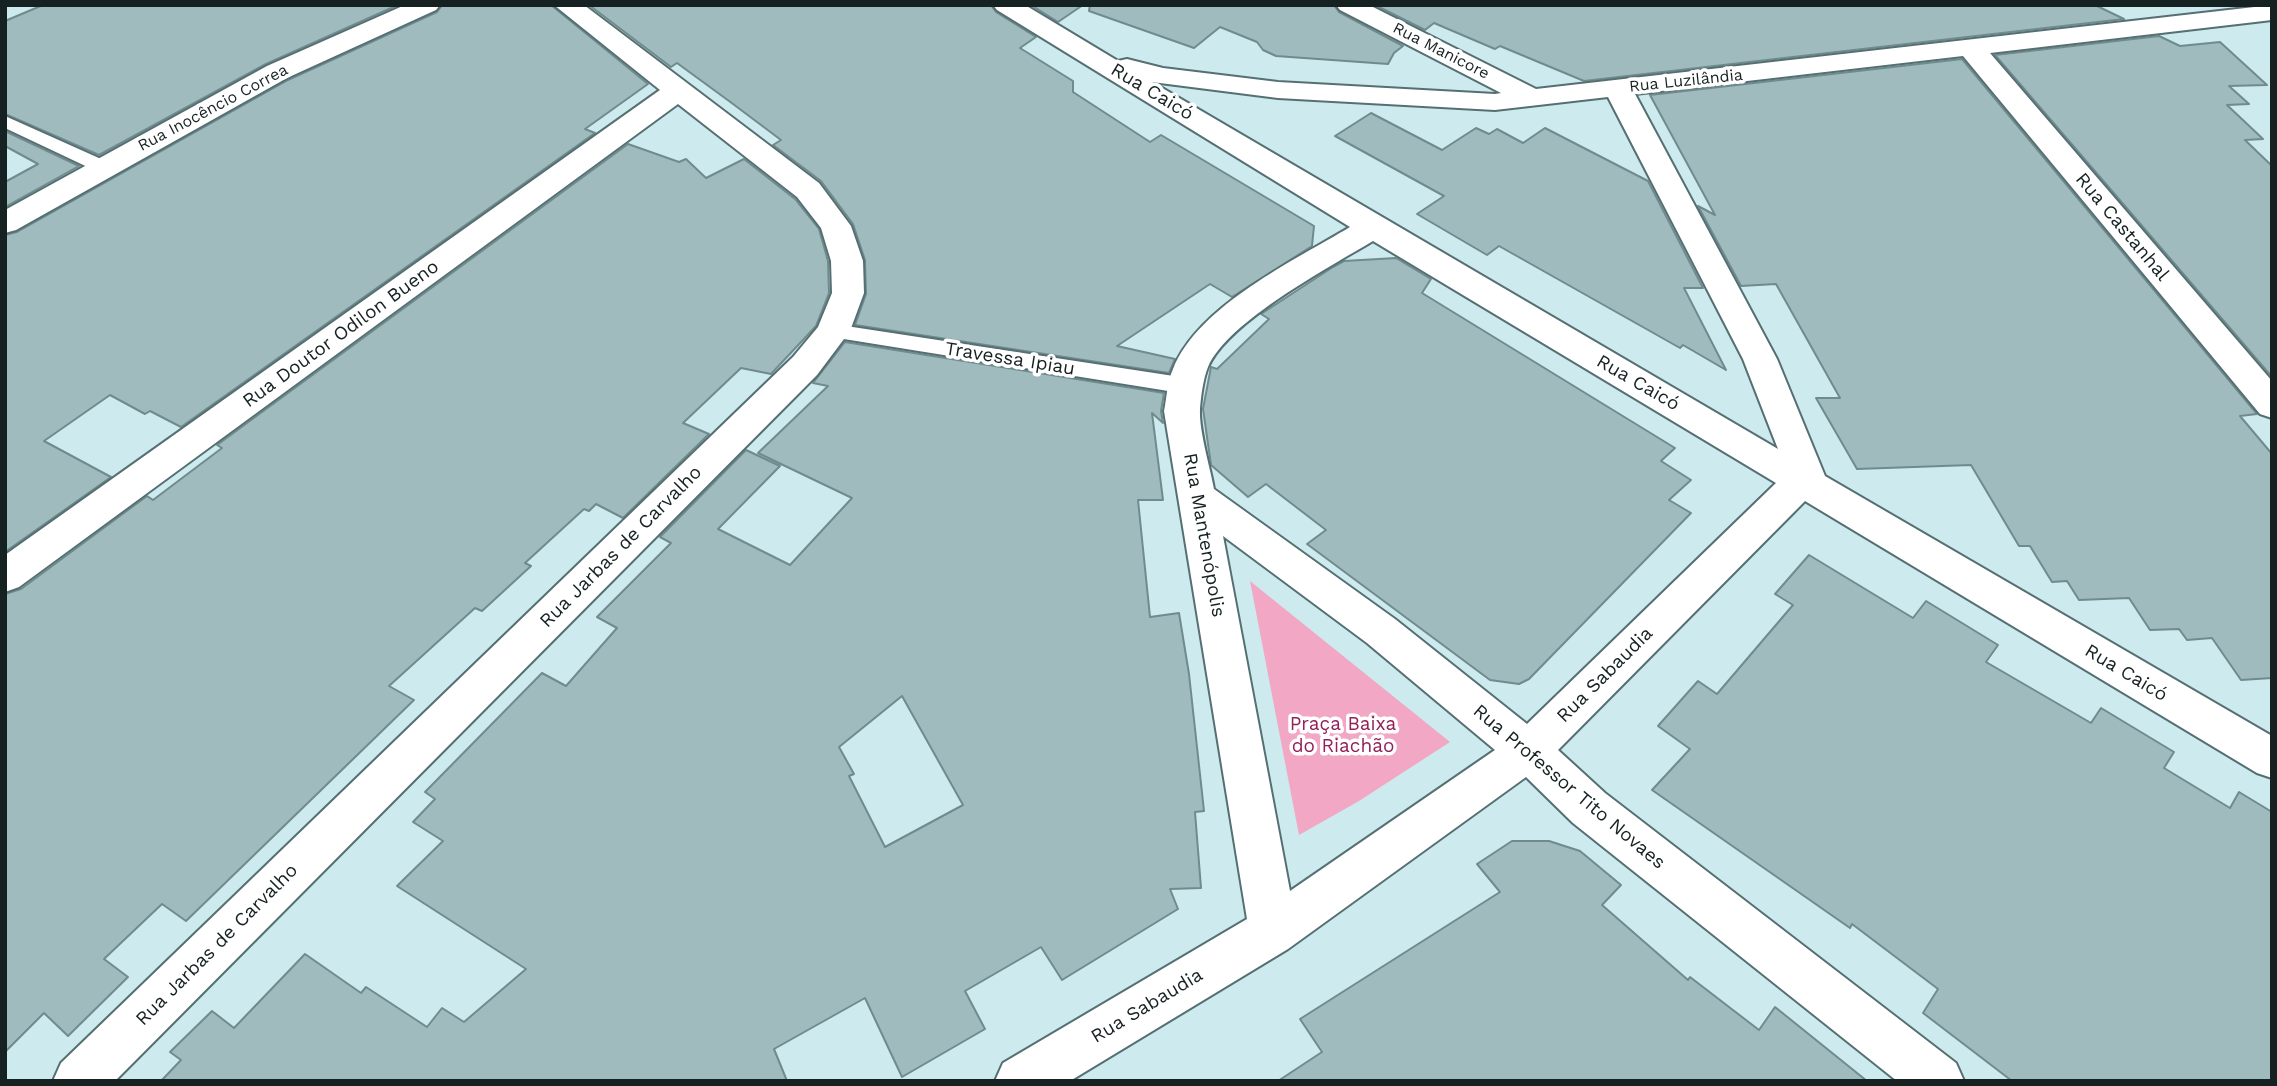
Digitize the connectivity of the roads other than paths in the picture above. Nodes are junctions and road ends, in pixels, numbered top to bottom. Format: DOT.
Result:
graph roads {
  1 [pos="427,5"];
  2 [pos="567,5"];
  3 [pos="1006,5"];
  4 [pos="1349,5"];
  5 [pos="2137,5"];
  6 [pos="2272,12"];
  7 [pos="2177,24"];
  8 [pos="1972,49"];
  9 [pos="1101,62"];
  10 [pos="1618,89"];
  11 [pos="677,91"];
  12 [pos="1533,98"];
  13 [pos="5,121"];
  14 [pos="103,167"];
  15 [pos="5,223"];
  16 [pos="1373,227"];
  17 [pos="833,331"];
  18 [pos="1187,386"];
  19 [pos="2272,405"];
  20 [pos="1802,479"];
  21 [pos="1197,496"];
  22 [pos="5,576"];
  23 [pos="1528,751"];
  24 [pos="2272,759"];
  25 [pos="1272,932"];
  26 [pos="79,1081"];
  27 [pos="1021,1081"];
  28 [pos="1938,1081"];
  1 -- 14 [label="street, Rua Inocêncio Correa"];
  2 -- 11 [label="street, Rua Jarbas de Carvalho"];
  3 -- 9 [label="street, Rua Caicó"];
  4 -- 12 [label="street, Rua Manicore"];
  5 -- 7 [label="street"];
  6 -- 7 [label="street, Rua Luzilândia"];
  7 -- 8 [label="street, Rua Luzilândia"];
  8 -- 10 [label="street, Rua Luzilândia"];
  8 -- 19 [label="street, Rua Castanhal"];
  9 -- 12 [label="street, Rua Luzilândia"];
  9 -- 16 [label="street, Rua Caicó"];
  10 -- 12 [label="street, Rua Luzilândia"];
  10 -- 20 [label="street"];
  11 -- 17 [label="street, Rua Jarbas de Carvalho"];
  11 -- 22 [label="street, Rua Doutor Odilon Bueno"];
  13 -- 14 [label="lane"];
  14 -- 15 [label="street, Rua Inocêncio Correa"];
  16 -- 18 [label="street, Rua Mantenópolis"];
  16 -- 20 [label="street, Rua Caicó"];
  17 -- 18 [label="lane, Travessa Ipiau"];
  17 -- 26 [label="street, Rua Jarbas de Carvalho"];
  18 -- 21 [label="street, Rua Mantenópolis"];
  20 -- 23 [label="street, Rua Sabaudia"];
  20 -- 24 [label="street, Rua Caicó"];
  21 -- 23 [label="street, Rua Professor Tito Novaes"];
  21 -- 25 [label="street, Rua Mantenópolis"];
  23 -- 25 [label="street, Rua Sabaudia"];
  23 -- 28 [label="street, Rua Professor Tito Novaes"];
  25 -- 27 [label="street, Rua Sabaudia"];
}
